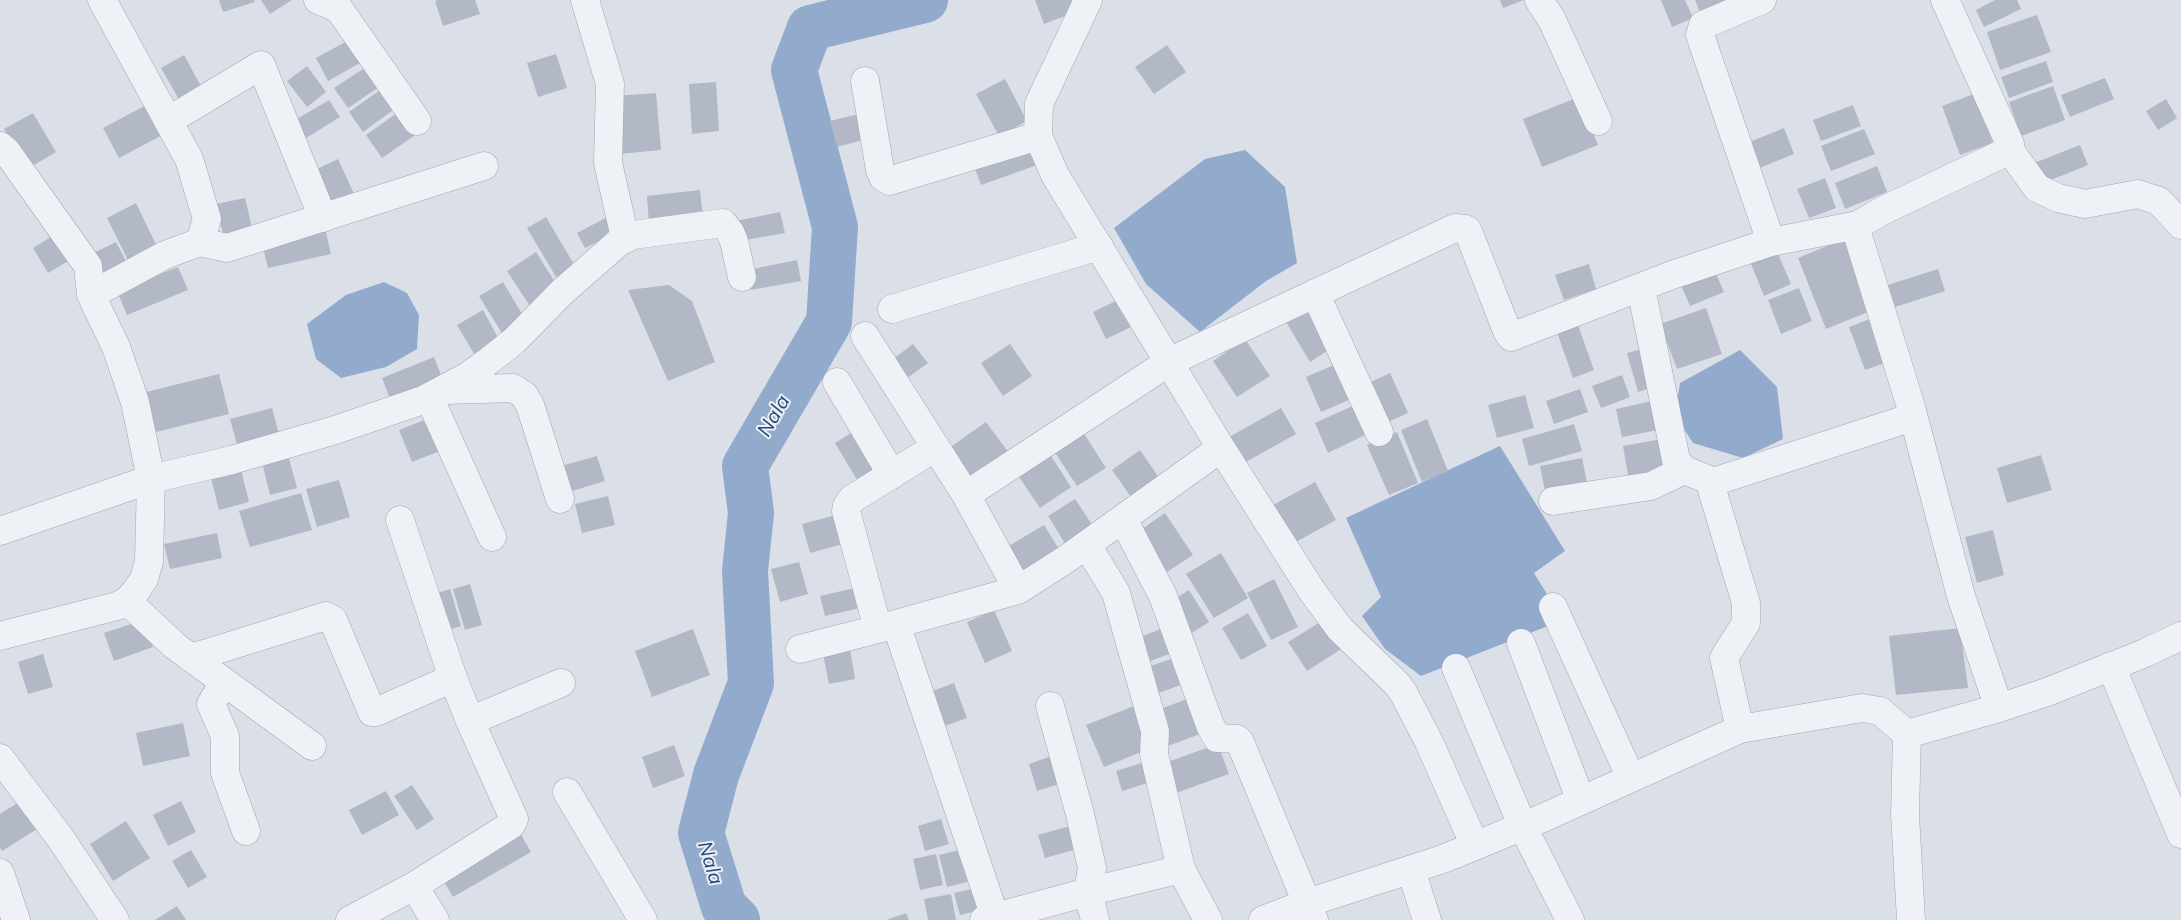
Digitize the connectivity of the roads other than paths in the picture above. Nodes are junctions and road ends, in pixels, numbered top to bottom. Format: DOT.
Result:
graph roads {
  1 [pos="102,0"];
  2 [pos="318,0"];
  3 [pos="586,0"];
  4 [pos="1088,0"];
  5 [pos="1538,0"];
  6 [pos="1762,0"];
  7 [pos="1945,0"];
  8 [pos="865,81"];
  9 [pos="168,121"];
  10 [pos="417,121"];
  11 [pos="1598,121"];
  12 [pos="1038,136"];
  13 [pos="0,146"];
  14 [pos="2009,149"];
  15 [pos="484,166"];
  16 [pos="323,218"];
  17 [pos="1858,225"];
  18 [pos="2181,225"];
  19 [pos="625,238"];
  20 [pos="200,242"];
  21 [pos="1771,242"];
  22 [pos="1099,246"];
  23 [pos="742,277"];
  24 [pos="1641,288"];
  25 [pos="1315,292"];
  26 [pos="91,295"];
  27 [pos="892,309"];
  28 [pos="865,336"];
  29 [pos="1169,362"];
  30 [pos="837,382"];
  31 [pos="437,393"];
  32 [pos="1913,417"];
  33 [pos="1380,432"];
  34 [pos="936,447"];
  35 [pos="1221,448"];
  36 [pos="1684,470"];
  37 [pos="892,474"];
  38 [pos="151,479"];
  39 [pos="1710,483"];
  40 [pos="966,495"];
  41 [pos="560,499"];
  42 [pos="1553,501"];
  43 [pos="1123,519"];
  44 [pos="400,520"];
  45 [pos="0,531"];
  46 [pos="492,537"];
  47 [pos="1087,544"];
  48 [pos="1018,590"];
  49 [pos="127,600"];
  50 [pos="1553,607"];
  51 [pos="887,627"];
  52 [pos="0,636"];
  53 [pos="2181,636"];
  54 [pos="1521,643"];
  55 [pos="800,649"];
  56 [pos="191,658"];
  57 [pos="2111,666"];
  58 [pos="1456,668"];
  59 [pos="453,678"];
  60 [pos="224,682"];
  61 [pos="561,683"];
  62 [pos="1050,706"];
  63 [pos="1999,708"];
  64 [pos="470,721"];
  65 [pos="1740,728"];
  66 [pos="1907,734"];
  67 [pos="312,746"];
  68 [pos="0,758"];
  69 [pos="1631,778"];
  70 [pos="567,792"];
  71 [pos="1581,801"];
  72 [pos="1523,827"];
  73 [pos="246,831"];
  74 [pos="2181,834"];
  75 [pos="1475,846"];
  76 [pos="1181,869"];
  77 [pos="1411,870"];
  78 [pos="0,873"];
  79 [pos="414,886"];
  80 [pos="1088,892"];
  81 [pos="1311,911"];
  82 [pos="992,919"];
  83 [pos="16,920"];
  84 [pos="115,920"];
  85 [pos="350,920"];
  86 [pos="435,920"];
  87 [pos="643,920"];
  88 [pos="1096,920"];
  89 [pos="1208,920"];
  90 [pos="1263,920"];
  91 [pos="1428,920"];
  92 [pos="1570,920"];
  93 [pos="1911,920"];
  1 -- 9 [label="street"];
  2 -- 10 [label="street"];
  3 -- 19 [label="street"];
  4 -- 12 [label="street"];
  5 -- 11 [label="street"];
  6 -- 21 [label="street"];
  7 -- 14 [label="street"];
  8 -- 12 [label="street"];
  9 -- 16 [label="street"];
  9 -- 20 [label="street"];
  12 -- 22 [label="street"];
  13 -- 26 [label="street"];
  14 -- 17 [label="street"];
  14 -- 18 [label="street"];
  15 -- 16 [label="street"];
  16 -- 20 [label="street"];
  17 -- 21 [label="street"];
  17 -- 32 [label="street"];
  19 -- 23 [label="street"];
  19 -- 31 [label="street"];
  20 -- 26 [label="street"];
  21 -- 24 [label="street"];
  22 -- 27 [label="street"];
  22 -- 29 [label="street"];
  24 -- 25 [label="street"];
  24 -- 36 [label="street"];
  25 -- 29 [label="street"];
  25 -- 33 [label="street"];
  26 -- 38 [label="street"];
  28 -- 34 [label="street"];
  29 -- 35 [label="street"];
  29 -- 40 [label="street"];
  30 -- 37 [label="street"];
  31 -- 38 [label="street"];
  31 -- 41 [label="street"];
  31 -- 46 [label="street"];
  32 -- 39 [label="street"];
  32 -- 63 [label="street"];
  34 -- 37 [label="street"];
  34 -- 40 [label="street"];
  35 -- 43 [label="street"];
  35 -- 75 [label="street"];
  36 -- 39 [label="street"];
  36 -- 42 [label="street"];
  37 -- 51 [label="street"];
  38 -- 45 [label="street"];
  38 -- 49 [label="street"];
  39 -- 65 [label="street"];
  40 -- 48 [label="street"];
  43 -- 47 [label="street"];
  43 -- 81 [label="street"];
  44 -- 59 [label="street"];
  47 -- 48 [label="street"];
  47 -- 76 [label="street"];
  48 -- 51 [label="street"];
  49 -- 52 [label="street"];
  49 -- 56 [label="street"];
  50 -- 69 [label="street"];
  51 -- 55 [label="street"];
  51 -- 82 [label="street"];
  53 -- 57 [label="street"];
  54 -- 71 [label="street"];
  56 -- 59 [label="street"];
  56 -- 60 [label="street"];
  57 -- 63 [label="street"];
  57 -- 74 [label="street"];
  58 -- 72 [label="street"];
  59 -- 64 [label="street"];
  60 -- 67 [label="street"];
  60 -- 73 [label="street"];
  61 -- 64 [label="street"];
  62 -- 80 [label="street"];
  63 -- 66 [label="street"];
  64 -- 79 [label="street"];
  65 -- 66 [label="street"];
  65 -- 69 [label="street"];
  66 -- 93 [label="street"];
  68 -- 84 [label="street"];
  69 -- 71 [label="street"];
  70 -- 87 [label="street"];
  71 -- 72 [label="street"];
  72 -- 75 [label="street"];
  72 -- 92 [label="street"];
  75 -- 77 [label="street"];
  76 -- 80 [label="street"];
  76 -- 89 [label="street"];
  77 -- 81 [label="street"];
  77 -- 91 [label="street"];
  78 -- 83 [label="street"];
  79 -- 85 [label="street"];
  79 -- 86 [label="street"];
  80 -- 82 [label="street"];
  80 -- 88 [label="street"];
  81 -- 90 [label="street"];
}
